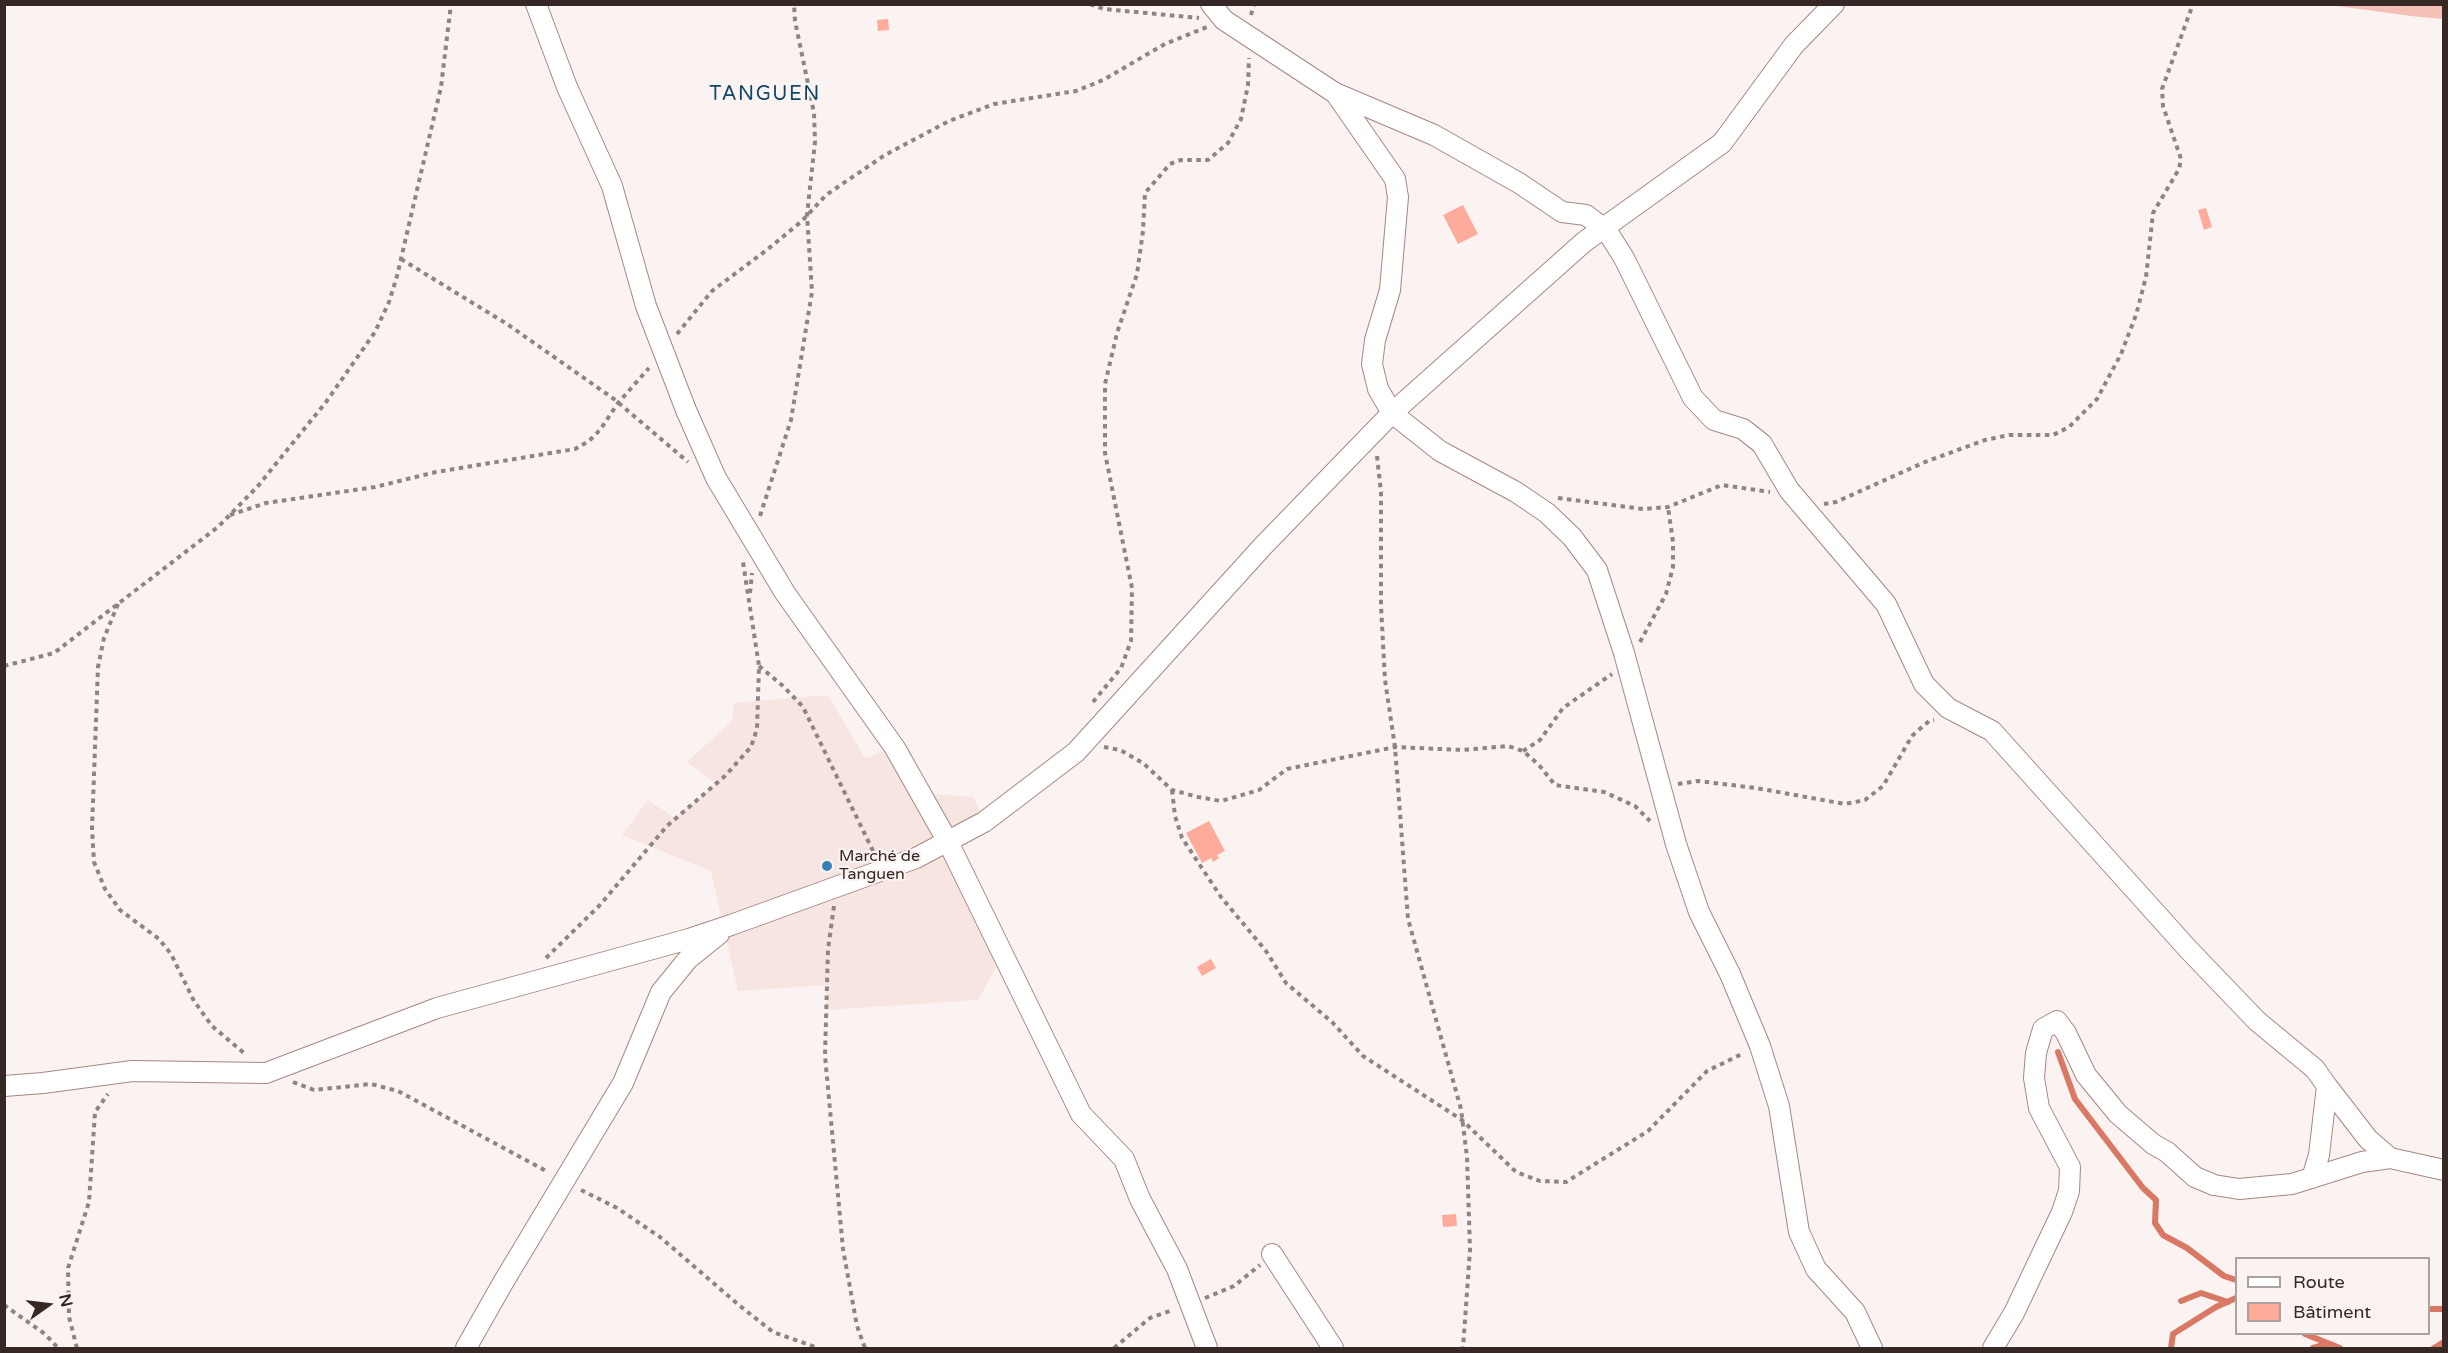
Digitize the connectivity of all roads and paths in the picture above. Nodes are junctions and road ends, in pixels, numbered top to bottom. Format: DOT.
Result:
graph roads {
  1 [pos="451,4"];
  2 [pos="536,4"];
  3 [pos="794,4"];
  4 [pos="1090,4"];
  5 [pos="1254,4"];
  6 [pos="1834,4"];
  7 [pos="2193,4"];
  8 [pos="1218,12"];
  9 [pos="1250,35"];
  10 [pos="1335,93"];
  11 [pos="807,215"];
  12 [pos="1603,228"];
  13 [pos="400,260"];
  14 [pos="663,352"];
  15 [pos="618,403"];
  16 [pos="1392,413"];
  17 [pos="1375,431"];
  18 [pos="716,478"];
  19 [pos="1557,498"];
  20 [pos="1796,500"];
  21 [pos="230,515"];
  22 [pos="754,540"];
  23 [pos="743,559"];
  24 [pos="750,600"];
  25 [pos="4,666"];
  26 [pos="759,666"];
  27 [pos="1086,711"];
  28 [pos="1959,714"];
  29 [pos="1395,747"];
  30 [pos="1076,752"];
  31 [pos="1172,790"];
  32 [pos="1663,797"];
  33 [pos="1635,806"];
  34 [pos="1652,822"];
  35 [pos="948,842"];
  36 [pos="882,870"];
  37 [pos="836,887"];
  38 [pos="731,926"];
  39 [pos="542,962"];
  40 [pos="1760,1046"];
  41 [pos="4,1086"];
  42 [pos="2327,1086"];
  43 [pos="110,1092"];
  44 [pos="1462,1120"];
  45 [pos="2390,1158"];
  46 [pos="2444,1170"];
  47 [pos="2312,1178"];
  48 [pos="1272,1254"];
  49 [pos="4,1305"];
  50 [pos="58,1348"];
  51 [pos="77,1348"];
  52 [pos="466,1348"];
  53 [pos="865,1348"];
  54 [pos="1207,1348"];
  55 [pos="1333,1348"];
  56 [pos="1463,1348"];
  57 [pos="1872,1348"];
  58 [pos="1993,1348"];
  1 -- 13 [label="path"];
  2 -- 14 [label="street"];
  3 -- 11 [label="path"];
  4 -- 8 [label="path"];
  5 -- 9 [label="path"];
  6 -- 12 [label="street"];
  7 -- 20 [label="path"];
  8 -- 9 [label="street"];
  8 -- 11 [label="path"];
  9 -- 10 [label="street"];
  9 -- 27 [label="path"];
  10 -- 12 [label="street"];
  10 -- 16 [label="street"];
  11 -- 14 [label="path"];
  11 -- 22 [label="path"];
  12 -- 16 [label="street"];
  12 -- 20 [label="street"];
  13 -- 15 [label="path"];
  13 -- 21 [label="path"];
  14 -- 15 [label="path"];
  14 -- 18 [label="street"];
  15 -- 18 [label="path"];
  15 -- 21 [label="path"];
  16 -- 17 [label="street"];
  16 -- 32 [label="street"];
  17 -- 29 [label="path"];
  17 -- 30 [label="street"];
  18 -- 22 [label="street"];
  19 -- 20 [label="path"];
  20 -- 28 [label="street"];
  21 -- 25 [label="path"];
  22 -- 24 [label="path"];
  22 -- 35 [label="street"];
  23 -- 24 [label="path"];
  24 -- 26 [label="path"];
  26 -- 36 [label="path"];
  26 -- 39 [label="path"];
  28 -- 32 [label="path"];
  28 -- 42 [label="street"];
  29 -- 31 [label="path"];
  29 -- 33 [label="path"];
  29 -- 44 [label="path"];
  30 -- 31 [label="path"];
  30 -- 35 [label="street"];
  31 -- 44 [label="path"];
  32 -- 33 [label="path"];
  32 -- 40 [label="street"];
  33 -- 34 [label="path"];
  35 -- 36 [label="street"];
  35 -- 54 [label="street"];
  36 -- 37 [label="street"];
  37 -- 38 [label="street"];
  37 -- 53 [label="path"];
  38 -- 41 [label="street"];
  38 -- 52 [label="street"];
  40 -- 44 [label="path"];
  40 -- 57 [label="street"];
  42 -- 45 [label="street"];
  42 -- 47 [label="street"];
  43 -- 51 [label="path"];
  44 -- 56 [label="path"];
  45 -- 46 [label="street"];
  45 -- 47 [label="street"];
  47 -- 58 [label="street"];
  48 -- 55 [label="street"];
  49 -- 50 [label="path"];
}
